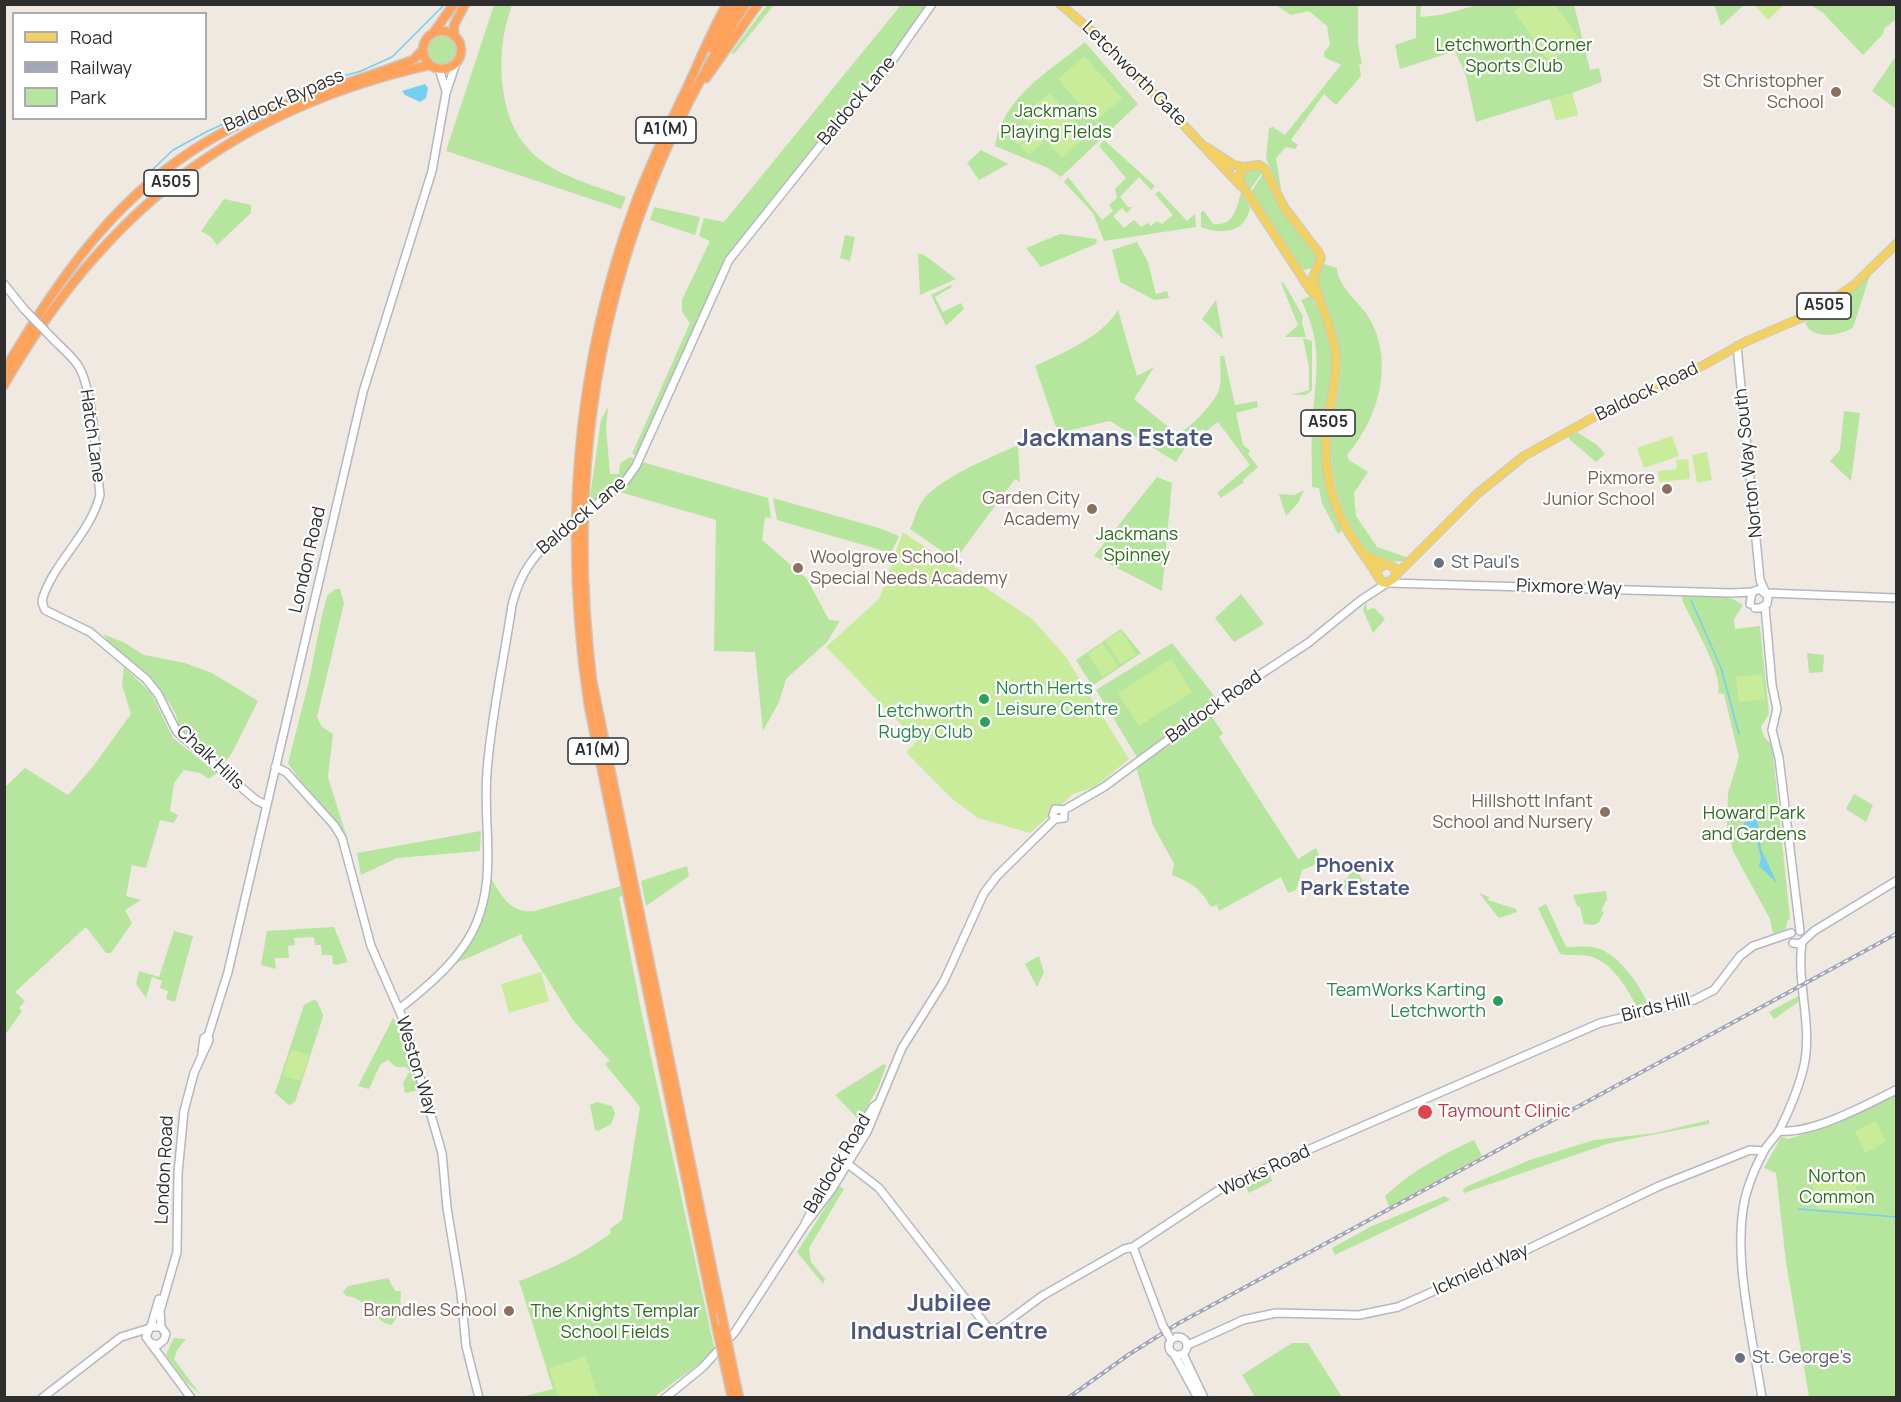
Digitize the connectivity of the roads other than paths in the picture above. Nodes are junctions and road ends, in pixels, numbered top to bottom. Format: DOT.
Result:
graph roads {
  1 [pos="454,4"];
  2 [pos="465,4"];
  3 [pos="727,4"];
  4 [pos="737,4"];
  5 [pos="746,4"];
  6 [pos="758,4"];
  7 [pos="933,4"];
  8 [pos="1060,4"];
  9 [pos="434,33"];
  10 [pos="454,35"];
  11 [pos="423,50"];
  12 [pos="456,63"];
  13 [pos="430,65"];
  14 [pos="439,69"];
  15 [pos="686,89"];
  16 [pos="446,93"];
  17 [pos="680,118"];
  18 [pos="1205,146"];
  19 [pos="1244,167"];
  20 [pos="1242,187"];
  21 [pos="1896,244"];
  22 [pos="1315,270"];
  23 [pos="1300,273"];
  24 [pos="4,284"];
  25 [pos="1318,297"];
  26 [pos="1737,346"];
  27 [pos="1723,354"];
  28 [pos="1738,361"];
  29 [pos="4,371"];
  30 [pos="4,385"];
  31 [pos="1363,554"];
  32 [pos="1410,560"];
  33 [pos="1387,564"];
  34 [pos="1396,575"];
  35 [pos="1378,576"];
  36 [pos="1760,580"];
  37 [pos="1388,583"];
  38 [pos="1407,583"];
  39 [pos="1754,590"];
  40 [pos="1766,592"];
  41 [pos="1731,593"];
  42 [pos="1779,595"];
  43 [pos="1896,598"];
  44 [pos="1361,600"];
  45 [pos="1767,604"];
  46 [pos="1753,606"];
  47 [pos="1764,617"];
  48 [pos="128,664"];
  49 [pos="275,768"];
  50 [pos="266,805"];
  51 [pos="1896,881"];
  52 [pos="1798,935"];
  53 [pos="1772,939"];
  54 [pos="1792,942"];
  55 [pos="1801,962"];
  56 [pos="399,1009"];
  57 [pos="1557,1041"];
  58 [pos="1896,1090"];
  59 [pos="1780,1131"];
  60 [pos="1764,1151"];
  61 [pos="843,1166"];
  62 [pos="1132,1247"];
  63 [pos="166,1290"];
  64 [pos="161,1327"];
  65 [pos="149,1328"];
  66 [pos="129,1334"];
  67 [pos="1171,1338"];
  68 [pos="149,1342"];
  69 [pos="161,1343"];
  70 [pos="1188,1345"];
  71 [pos="1174,1354"];
  72 [pos="1183,1354"];
  73 [pos="164,1364"];
  74 [pos="42,1398"];
  75 [pos="191,1398"];
  76 [pos="479,1398"];
  77 [pos="665,1398"];
  78 [pos="732,1398"];
  79 [pos="739,1398"];
  80 [pos="1198,1398"];
  81 [pos="1204,1398"];
  82 [pos="1762,1398"];
  1 -- 9 [label="highway"];
  2 -- 10 [label="highway"];
  3 -- 15 [label="highway"];
  4 -- 15 [label="highway, A1(M)"];
  5 -- 17 [label="highway, A1(M)"];
  6 -- 17 [label="highway"];
  7 -- 56 [label="street, Baldock Lane, bridge"];
  8 -- 18 [label="main road, Letchworth Gate"];
  9 -- 10 [label="highway"];
  9 -- 11 [label="highway"];
  10 -- 12 [label="highway"];
  11 -- 13 [label="highway"];
  11 -- 29 [label="highway, Baldock Bypass / A505"];
  12 -- 14 [label="highway"];
  12 -- 16 [label="street, London Road"];
  13 -- 14 [label="highway"];
  13 -- 30 [label="highway, Baldock Bypass / A505"];
  14 -- 16 [label="street, London Road"];
  15 -- 78 [label="highway, A1(M), bridge"];
  16 -- 49 [label="street, London Road"];
  17 -- 79 [label="highway, A1(M), bridge"];
  18 -- 19 [label="main road, Letchworth Gate"];
  18 -- 20 [label="main road, Letchworth Gate"];
  19 -- 20 [label="main road"];
  19 -- 22 [label="main road, Letchworth Gate"];
  20 -- 23 [label="main road, Letchworth Gate"];
  21 -- 26 [label="main road, Baldock Road / A505"];
  22 -- 23 [label="main road"];
  22 -- 25 [label="main road, A505"];
  23 -- 25 [label="main road, A505"];
  24 -- 48 [label="street, Hatch Lane, bridge"];
  25 -- 31 [label="main road, A505"];
  26 -- 27 [label="main road, Baldock Road / A505"];
  26 -- 28 [label="street, Norton Way South"];
  27 -- 28 [label="street"];
  27 -- 32 [label="main road, Baldock Road / A505"];
  28 -- 36 [label="street, Norton Way South"];
  31 -- 33 [label="main road"];
  31 -- 35 [label="main road, A505"];
  32 -- 33 [label="main road"];
  32 -- 34 [label="main road, Baldock Road / A505"];
  33 -- 34 [label="main road"];
  33 -- 35 [label="main road"];
  34 -- 37 [label="main road"];
  34 -- 38 [label="street"];
  35 -- 37 [label="main road"];
  35 -- 44 [label="street, Baldock Road"];
  36 -- 39 [label="street"];
  36 -- 40 [label="street, Norton Way South"];
  37 -- 38 [label="street, Pixmore Way"];
  37 -- 44 [label="street, Baldock Road"];
  38 -- 41 [label="street, Pixmore Way"];
  39 -- 40 [label="street, Pixmore Way"];
  39 -- 41 [label="street, Pixmore Way"];
  39 -- 46 [label="street"];
  40 -- 42 [label="street"];
  40 -- 45 [label="street, Norton Way South"];
  41 -- 46 [label="street, Pixmore Way"];
  42 -- 43 [label="street"];
  42 -- 45 [label="street"];
  44 -- 61 [label="street, Baldock Road"];
  45 -- 46 [label="street"];
  45 -- 47 [label="street"];
  46 -- 47 [label="street"];
  47 -- 52 [label="street"];
  48 -- 50 [label="street, Chalk Hills"];
  49 -- 50 [label="street, London Road"];
  49 -- 56 [label="street, Weston Way"];
  50 -- 63 [label="street, London Road"];
  51 -- 52 [label="street"];
  52 -- 53 [label="street, Birds Hill"];
  52 -- 54 [label="street"];
  52 -- 54 [label="street"];
  52 -- 55 [label="street"];
  53 -- 54 [label="street"];
  53 -- 57 [label="street, Birds Hill"];
  54 -- 55 [label="street"];
  55 -- 59 [label="street"];
  56 -- 76 [label="street, Weston Way"];
  57 -- 62 [label="street, Works Road"];
  58 -- 59 [label="street"];
  59 -- 60 [label="street"];
  60 -- 70 [label="street, Icknield Way"];
  60 -- 82 [label="street"];
  61 -- 62 [label="street, Works Road"];
  61 -- 77 [label="street, Baldock Road"];
  62 -- 67 [label="street, bridge"];
  63 -- 64 [label="street, London Road"];
  63 -- 65 [label="street, London Road"];
  64 -- 65 [label="street"];
  64 -- 69 [label="street, London Road"];
  65 -- 66 [label="street"];
  65 -- 68 [label="street, London Road"];
  66 -- 68 [label="street"];
  66 -- 74 [label="street"];
  67 -- 70 [label="street"];
  67 -- 71 [label="street"];
  68 -- 69 [label="street"];
  68 -- 73 [label="street"];
  69 -- 73 [label="street"];
  70 -- 72 [label="street"];
  71 -- 72 [label="street"];
  71 -- 80 [label="street"];
  72 -- 81 [label="street"];
  73 -- 75 [label="street"];
}
